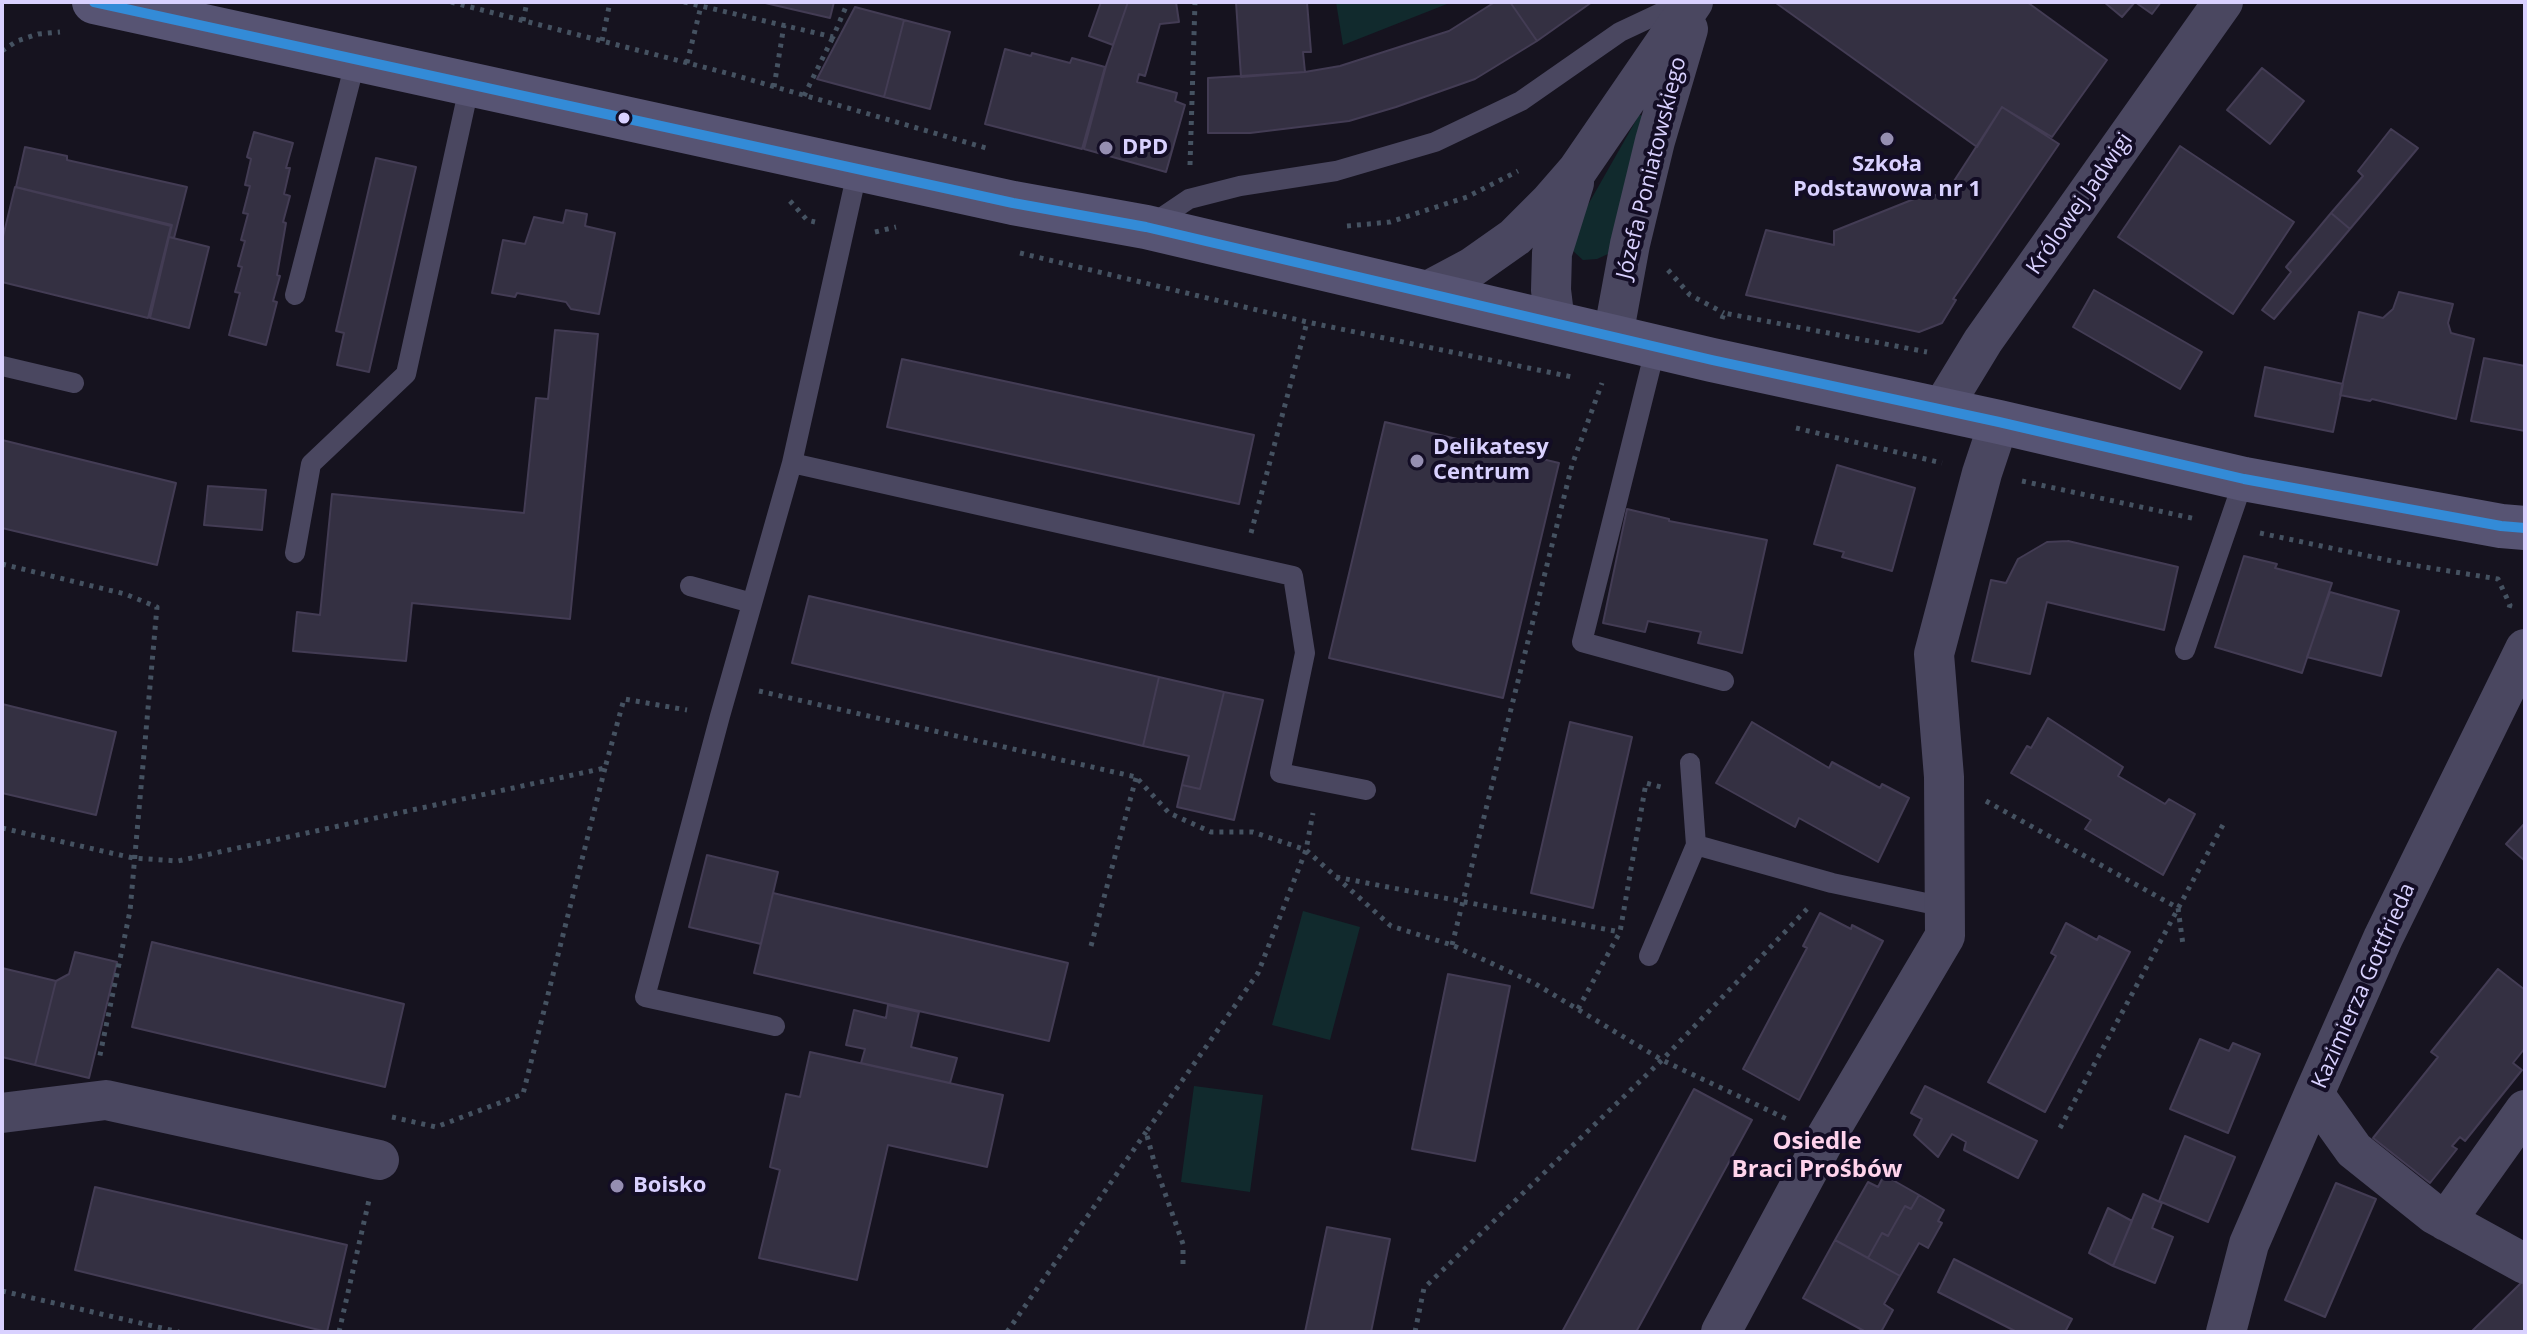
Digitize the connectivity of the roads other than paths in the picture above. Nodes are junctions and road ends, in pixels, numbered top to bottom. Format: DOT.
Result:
graph roads {
  1 [pos="94,2"];
  2 [pos="1684,2"];
  3 [pos="1694,2"];
  4 [pos="2223,2"];
  5 [pos="356,59"];
  6 [pos="470,83"];
  7 [pos="858,168"];
  8 [pos="1577,171"];
  9 [pos="1146,227"];
  10 [pos="1426,292"];
  11 [pos="295,295"];
  12 [pos="1555,323"];
  13 [pos="1613,336"];
  14 [pos="1656,346"];
  15 [pos="2,366"];
  16 [pos="74,383"];
  17 [pos="1941,410"];
  18 [pos="1999,422"];
  19 [pos="792,463"];
  20 [pos="2244,479"];
  21 [pos="2525,528"];
  22 [pos="295,553"];
  23 [pos="690,586"];
  24 [pos="752,603"];
  25 [pos="2525,649"];
  26 [pos="2185,650"];
  27 [pos="1724,681"];
  28 [pos="2515,694"];
  29 [pos="1690,763"];
  30 [pos="1366,790"];
  31 [pos="1696,845"];
  32 [pos="1945,907"];
  33 [pos="1649,956"];
  34 [pos="775,1026"];
  35 [pos="2314,1094"];
  36 [pos="2525,1110"];
  37 [pos="2,1113"];
  38 [pos="379,1160"];
  39 [pos="2446,1221"];
  40 [pos="2525,1264"];
  41 [pos="1721,1332"];
  42 [pos="2226,1332"];
  1 -- 5 [label="street"];
  2 -- 9 [label="lane"];
  3 -- 8 [label="street, Józefa Poniatowskiego"];
  3 -- 13 [label="street, Józefa Poniatowskiego"];
  4 -- 17 [label="street, Królowej Jadwigi"];
  5 -- 6 [label="street"];
  5 -- 11 [label="lane"];
  6 -- 7 [label="street"];
  6 -- 22 [label="lane"];
  7 -- 9 [label="street"];
  7 -- 19 [label="lane"];
  8 -- 10 [label="street"];
  8 -- 12 [label="street"];
  9 -- 10 [label="street"];
  10 -- 12 [label="street"];
  12 -- 13 [label="street"];
  13 -- 14 [label="street"];
  14 -- 17 [label="street"];
  14 -- 27 [label="lane"];
  15 -- 16 [label="lane"];
  17 -- 18 [label="street"];
  18 -- 20 [label="street"];
  18 -- 32 [label="street"];
  19 -- 24 [label="lane"];
  19 -- 30 [label="lane"];
  20 -- 21 [label="street"];
  20 -- 26 [label="lane"];
  23 -- 24 [label="lane"];
  24 -- 34 [label="lane"];
  25 -- 28 [label="street, Kazimierza Gottfrieda"];
  28 -- 35 [label="street, Kazimierza Gottfrieda"];
  29 -- 31 [label="lane"];
  31 -- 32 [label="lane"];
  31 -- 33 [label="lane"];
  32 -- 41 [label="street"];
  35 -- 39 [label="street"];
  35 -- 42 [label="street, Kazimierza Gottfrieda"];
  36 -- 39 [label="street"];
  37 -- 38 [label="street"];
  39 -- 40 [label="street"];
}
